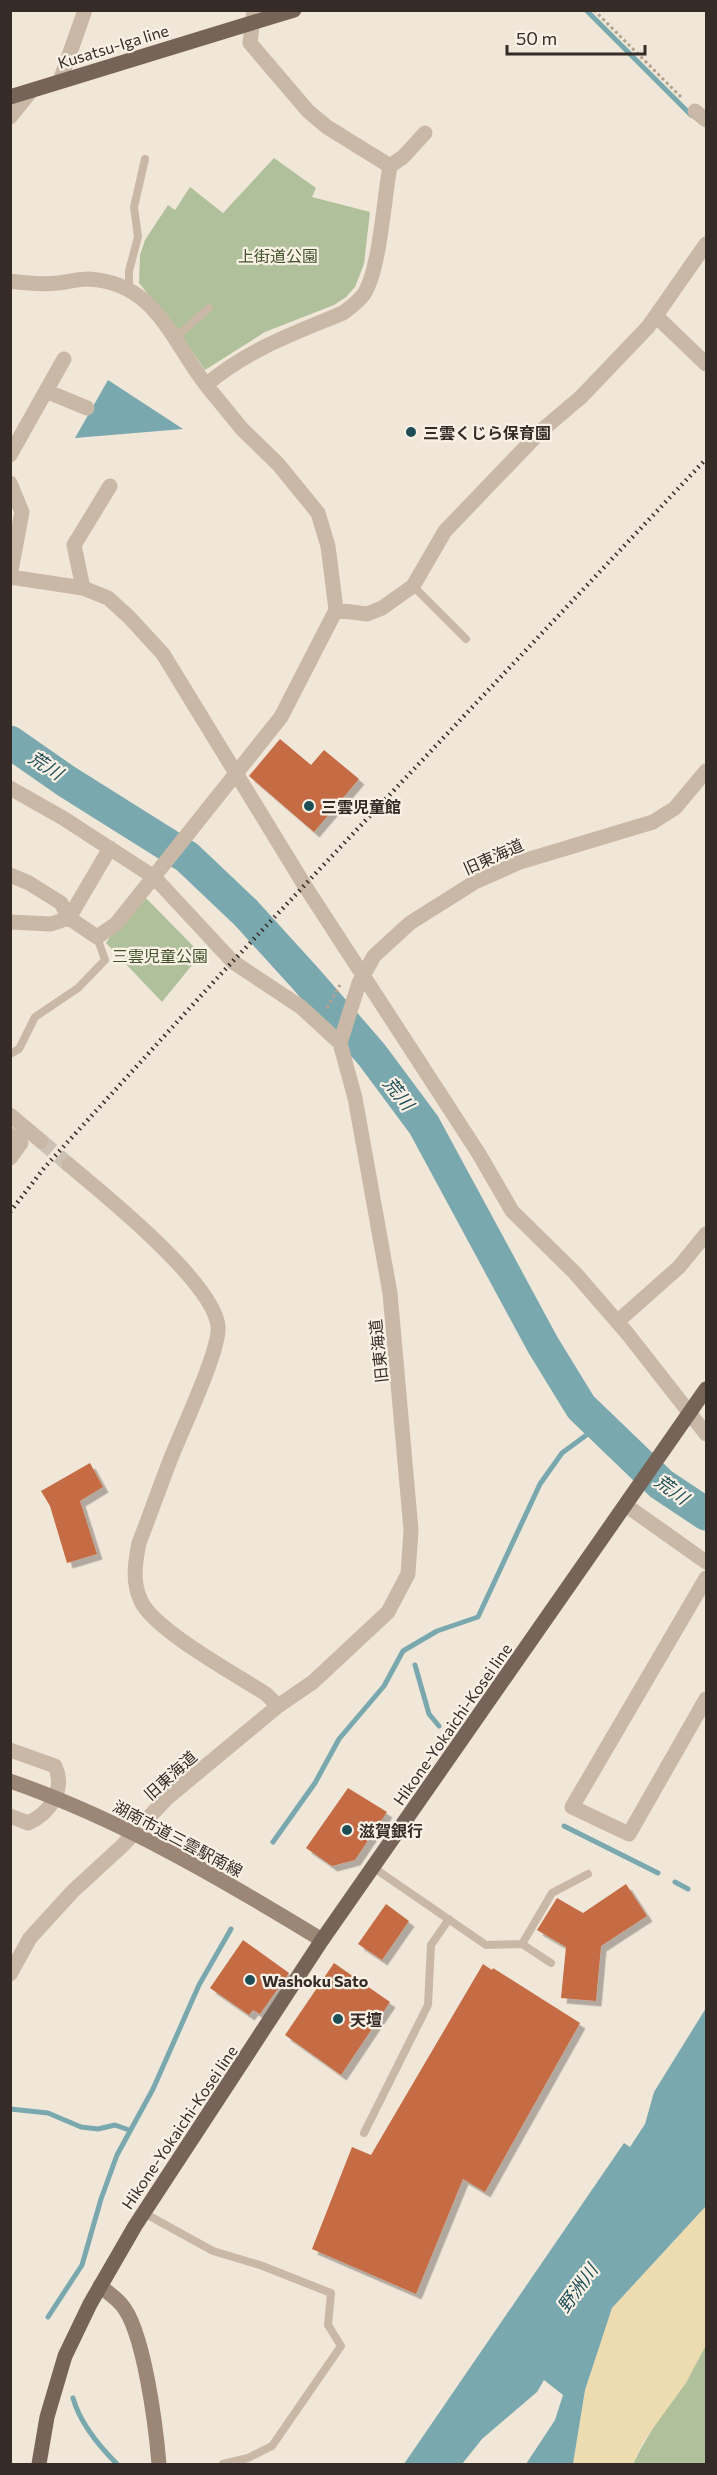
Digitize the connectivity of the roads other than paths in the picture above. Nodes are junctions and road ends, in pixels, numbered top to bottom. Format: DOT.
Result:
graph roads {
  1 [pos="85,10"];
  2 [pos="294,10"];
  3 [pos="253,17"];
  4 [pos="60,81"];
  5 [pos="31,91"];
  6 [pos="10,97"];
  7 [pos="10,117"];
  8 [pos="425,133"];
  9 [pos="145,159"];
  10 [pos="390,166"];
  11 [pos="706,244"];
  12 [pos="10,281"];
  13 [pos="129,290"];
  14 [pos="210,308"];
  15 [pos="656,316"];
  16 [pos="175,338"];
  17 [pos="64,359"];
  18 [pos="706,364"];
  19 [pos="207,385"];
  20 [pos="46,391"];
  21 [pos="87,408"];
  22 [pos="10,454"];
  23 [pos="10,483"];
  24 [pos="110,486"];
  25 [pos="10,576"];
  26 [pos="413,586"];
  27 [pos="83,588"];
  28 [pos="336,610"];
  29 [pos="466,639"];
  30 [pos="237,771"];
  31 [pos="706,771"];
  32 [pos="10,788"];
  33 [pos="110,848"];
  34 [pos="157,872"];
  35 [pos="10,875"];
  36 [pos="69,918"];
  37 [pos="10,922"];
  38 [pos="97,937"];
  39 [pos="361,979"];
  40 [pos="340,1043"];
  41 [pos="10,1054"];
  42 [pos="10,1115"];
  43 [pos="10,1135"];
  44 [pos="41,1141"];
  45 [pos="10,1158"];
  46 [pos="69,1165"];
  47 [pos="706,1234"];
  48 [pos="617,1322"];
  49 [pos="706,1389"];
  50 [pos="690,1414"];
  51 [pos="706,1434"];
  52 [pos="627,1506"];
  53 [pos="706,1562"];
  54 [pos="706,1578"];
  55 [pos="706,1699"];
  56 [pos="278,1706"];
  57 [pos="10,1750"];
  58 [pos="10,1781"];
  59 [pos="55,1798"];
  60 [pos="10,1816"];
  61 [pos="135,1832"];
  62 [pos="374,1868"];
  63 [pos="588,1874"];
  64 [pos="449,1919"];
  65 [pos="322,1940"];
  66 [pos="522,1944"];
  67 [pos="551,1963"];
  68 [pos="12,1966"];
  69 [pos="364,2133"];
  70 [pos="144,2212"];
  71 [pos="100,2286"];
  72 [pos="39,2464"];
  73 [pos="159,2464"];
  74 [pos="223,2464"];
  1 -- 4 [label="street"];
  2 -- 3 [label="main road, Kusatsu-Iga line"];
  3 -- 4 [label="main road, Kusatsu-Iga line"];
  3 -- 10 [label="street"];
  4 -- 5 [label="main road, Kusatsu-Iga line"];
  5 -- 6 [label="main road, Kusatsu-Iga line"];
  5 -- 7 [label="street"];
  8 -- 10 [label="street"];
  9 -- 13 [label="lane"];
  10 -- 19 [label="street"];
  11 -- 15 [label="street"];
  12 -- 13 [label="street"];
  13 -- 16 [label="street"];
  14 -- 16 [label="lane"];
  15 -- 18 [label="street"];
  15 -- 26 [label="street"];
  16 -- 19 [label="street"];
  17 -- 20 [label="street"];
  19 -- 28 [label="street"];
  20 -- 21 [label="street"];
  20 -- 22 [label="street"];
  23 -- 25 [label="street"];
  24 -- 27 [label="street"];
  25 -- 27 [label="street"];
  26 -- 28 [label="street"];
  26 -- 29 [label="lane"];
  27 -- 30 [label="street"];
  28 -- 30 [label="street"];
  30 -- 34 [label="street"];
  30 -- 39 [label="street"];
  31 -- 39 [label="street, 旧東海道"];
  32 -- 33 [label="street"];
  33 -- 34 [label="street"];
  33 -- 36 [label="street"];
  34 -- 38 [label="street"];
  34 -- 40 [label="street"];
  35 -- 36 [label="street"];
  36 -- 37 [label="street"];
  36 -- 38 [label="street"];
  38 -- 41 [label="lane"];
  39 -- 40 [label="street, 旧東海道"];
  39 -- 48 [label="street"];
  40 -- 56 [label="street, 旧東海道"];
  42 -- 44 [label="street"];
  43 -- 45 [label="street"];
  46 -- 56 [label="street"];
  47 -- 48 [label="street"];
  48 -- 50 [label="street"];
  49 -- 50 [label="main road, Hikone-Yokaichi-Kosei line"];
  50 -- 51 [label="street"];
  50 -- 52 [label="main road, Hikone-Yokaichi-Kosei line"];
  52 -- 53 [label="street"];
  52 -- 62 [label="main road, Hikone-Yokaichi-Kosei line"];
  54 -- 55 [label="street"];
  56 -- 61 [label="street, 旧東海道"];
  57 -- 59 [label="street"];
  58 -- 59 [label="street, 湖南市道三雲駅南線"];
  59 -- 60 [label="street"];
  59 -- 61 [label="street, 湖南市道三雲駅南線"];
  61 -- 65 [label="street, 湖南市道三雲駅南線"];
  61 -- 68 [label="street, 旧東海道"];
  62 -- 64 [label="lane"];
  62 -- 65 [label="main road, Hikone-Yokaichi-Kosei line"];
  63 -- 66 [label="lane"];
  64 -- 66 [label="lane"];
  64 -- 69 [label="lane"];
  65 -- 70 [label="main road, Hikone-Yokaichi-Kosei line"];
  66 -- 67 [label="lane"];
  70 -- 71 [label="main road, Hikone-Yokaichi-Kosei line"];
  70 -- 74 [label="lane"];
  71 -- 72 [label="main road, Hikone-Yokaichi-Kosei line"];
  71 -- 73 [label="street"];
}
